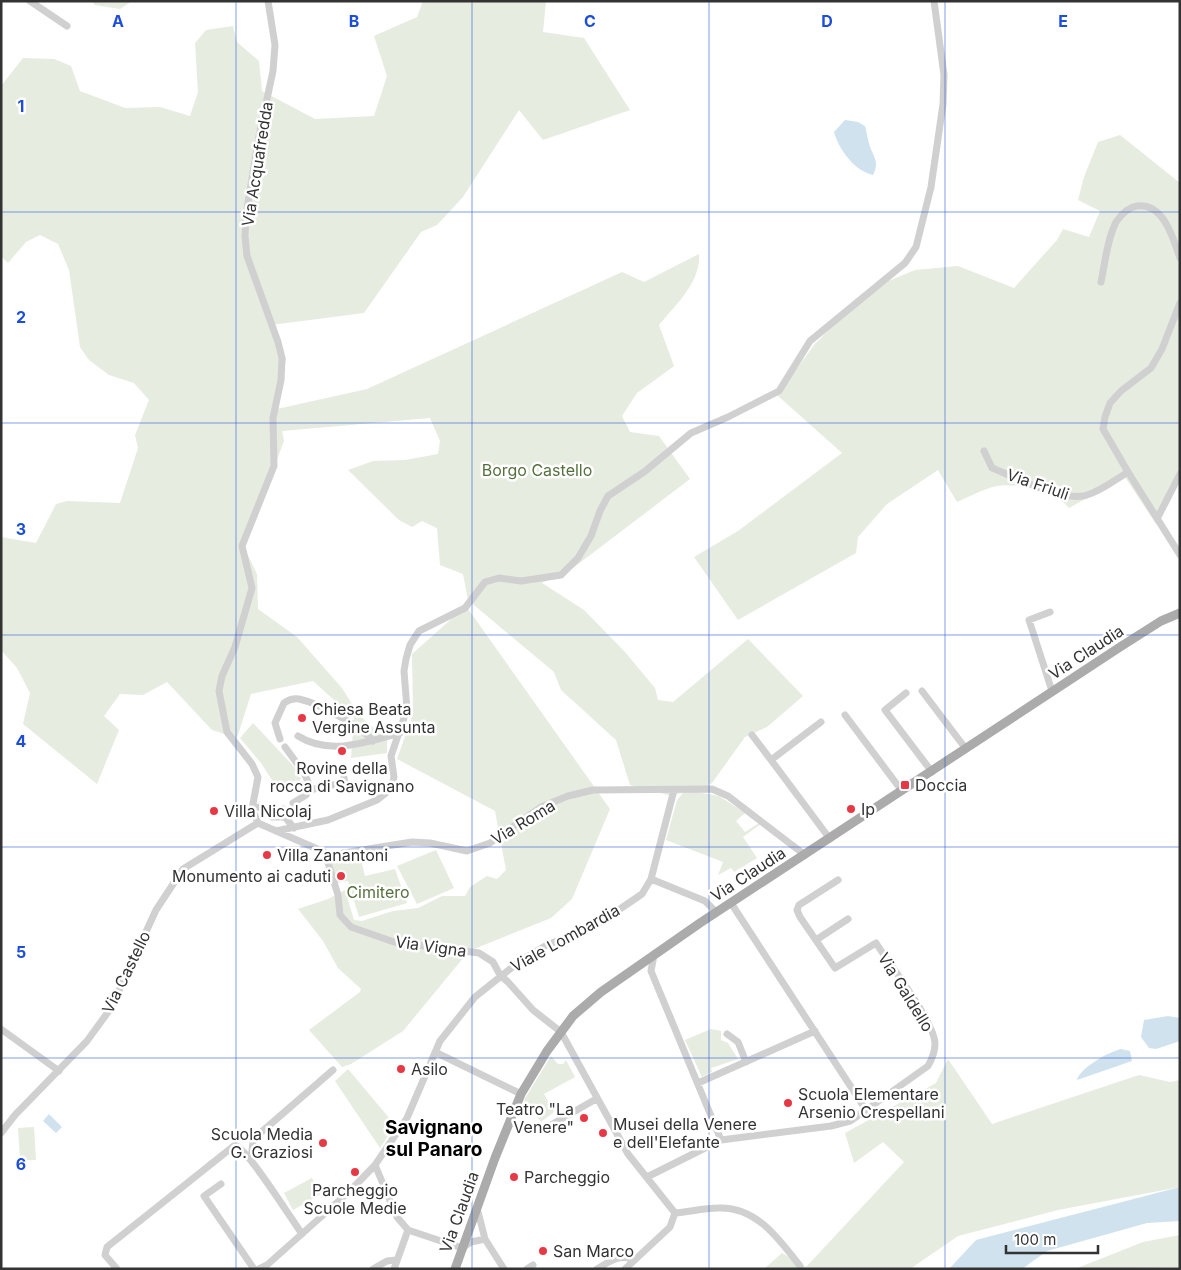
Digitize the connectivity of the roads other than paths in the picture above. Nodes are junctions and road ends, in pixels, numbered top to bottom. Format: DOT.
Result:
graph roads {
  1 [pos="30,1"];
  2 [pos="268,1"];
  3 [pos="934,1"];
  4 [pos="67,26"];
  5 [pos="1180,258"];
  6 [pos="1101,282"];
  7 [pos="1180,302"];
  8 [pos="984,451"];
  9 [pos="1128,472"];
  10 [pos="1180,474"];
  11 [pos="1158,517"];
  12 [pos="1180,555"];
  13 [pos="1050,612"];
  14 [pos="1180,613"];
  15 [pos="922,691"];
  16 [pos="1052,692"];
  17 [pos="906,693"];
  18 [pos="845,715"];
  19 [pos="821,722"];
  20 [pos="400,733"];
  21 [pos="752,735"];
  22 [pos="298,736"];
  23 [pos="280,739"];
  24 [pos="373,741"];
  25 [pos="285,747"];
  26 [pos="966,749"];
  27 [pos="771,760"];
  28 [pos="932,772"];
  29 [pos="344,778"];
  30 [pos="674,790"];
  31 [pos="309,791"];
  32 [pos="902,791"];
  33 [pos="293,803"];
  34 [pos="253,806"];
  35 [pos="283,809"];
  36 [pos="272,817"];
  37 [pos="258,823"];
  38 [pos="294,828"];
  39 [pos="276,831"];
  40 [pos="830,839"];
  41 [pos="325,853"];
  42 [pos="805,855"];
  43 [pos="651,879"];
  44 [pos="838,880"];
  45 [pos="731,903"];
  46 [pos="716,912"];
  47 [pos="848,919"];
  48 [pos="816,940"];
  49 [pos="654,954"];
  50 [pos="640,965"];
  51 [pos="651,971"];
  52 [pos="500,975"];
  53 [pos="1,1029"];
  54 [pos="815,1031"];
  55 [pos="561,1032"];
  56 [pos="726,1034"];
  57 [pos="435,1052"];
  58 [pos="746,1062"];
  59 [pos="333,1070"];
  60 [pos="59,1071"];
  61 [pos="698,1083"];
  62 [pos="517,1092"];
  63 [pos="596,1099"];
  64 [pos="866,1110"];
  65 [pos="551,1125"];
  66 [pos="1,1134"];
  67 [pos="721,1140"];
  68 [pos="251,1159"];
  69 [pos="375,1165"];
  70 [pos="647,1178"];
  71 [pos="221,1184"];
  72 [pos="477,1207"];
  73 [pos="675,1213"];
  74 [pos="470,1227"];
  75 [pos="408,1230"];
  76 [pos="302,1234"];
  77 [pos="483,1237"];
  78 [pos="462,1248"];
  79 [pos="396,1260"];
  80 [pos="634,1260"];
  81 [pos="800,1266"];
  82 [pos="113,1268"];
  83 [pos="254,1269"];
  84 [pos="259,1269"];
  85 [pos="373,1269"];
  86 [pos="394,1269"];
  87 [pos="454,1269"];
  88 [pos="504,1269"];
  89 [pos="597,1269"];
  90 [pos="625,1269"];
  1 -- 4 [label="street"];
  2 -- 34 [label="street, Via Acquafredda"];
  3 -- 20 [label="street"];
  5 -- 6 [label="street"];
  7 -- 9 [label="street"];
  8 -- 9 [label="street, Via Friuli"];
  9 -- 11 [label="street"];
  10 -- 11 [label="street"];
  11 -- 12 [label="street"];
  13 -- 16 [label="street"];
  14 -- 16 [label="main road, Via Claudia"];
  15 -- 26 [label="street"];
  16 -- 26 [label="main road, Via Claudia"];
  17 -- 28 [label="street"];
  18 -- 32 [label="street"];
  19 -- 27 [label="street"];
  20 -- 24 [label="street"];
  20 -- 38 [label="street"];
  21 -- 27 [label="street"];
  22 -- 24 [label="street"];
  23 -- 24 [label="street"];
  25 -- 31 [label="street"];
  26 -- 28 [label="main road, Via Claudia"];
  27 -- 40 [label="street"];
  28 -- 32 [label="main road, Via Claudia"];
  29 -- 31 [label="street"];
  30 -- 41 [label="street, Via Roma"];
  30 -- 42 [label="street, Via Roma"];
  30 -- 43 [label="street"];
  31 -- 33 [label="street"];
  32 -- 40 [label="main road, Via Claudia"];
  34 -- 36 [label="street"];
  34 -- 37 [label="street"];
  35 -- 36 [label="street"];
  36 -- 38 [label="street"];
  37 -- 39 [label="street, Via Roma"];
  37 -- 60 [label="street, Via Castello"];
  38 -- 39 [label="street"];
  39 -- 41 [label="street, Via Roma"];
  40 -- 42 [label="main road, Via Claudia"];
  41 -- 52 [label="street, Via Vigna"];
  42 -- 45 [label="main road, Via Claudia"];
  43 -- 46 [label="street"];
  43 -- 52 [label="street, Viale Lombardia"];
  44 -- 48 [label="street, Via Galdello"];
  45 -- 46 [label="main road, Via Claudia"];
  45 -- 54 [label="street"];
  46 -- 49 [label="main road, Via Claudia"];
  47 -- 48 [label="street"];
  48 -- 64 [label="street, Via Galdello"];
  49 -- 50 [label="main road, Via Claudia"];
  49 -- 51 [label="street"];
  50 -- 51 [label="street"];
  50 -- 55 [label="main road, Via Claudia"];
  51 -- 61 [label="street"];
  52 -- 55 [label="street, Via Vigna"];
  52 -- 57 [label="street, Viale Lombardia"];
  53 -- 60 [label="street"];
  54 -- 58 [label="street"];
  54 -- 64 [label="street"];
  55 -- 63 [label="street"];
  55 -- 72 [label="main road, Via Claudia"];
  56 -- 58 [label="street"];
  57 -- 62 [label="street"];
  57 -- 69 [label="street, Viale Lombardia"];
  58 -- 61 [label="street"];
  59 -- 68 [label="street"];
  60 -- 66 [label="street, Via Castello"];
  61 -- 67 [label="street"];
  63 -- 65 [label="street"];
  63 -- 70 [label="street"];
  64 -- 67 [label="street"];
  67 -- 70 [label="street"];
  68 -- 76 [label="street"];
  68 -- 82 [label="street"];
  69 -- 75 [label="street"];
  69 -- 76 [label="street, Viale Lombardia"];
  70 -- 73 [label="street"];
  71 -- 83 [label="street"];
  72 -- 74 [label="main road, Via Claudia"];
  72 -- 77 [label="street"];
  73 -- 80 [label="street"];
  73 -- 81 [label="street"];
  74 -- 77 [label="street"];
  74 -- 78 [label="main road, Via Claudia"];
  75 -- 78 [label="street"];
  75 -- 79 [label="street"];
  76 -- 84 [label="street, Viale Lombardia"];
  77 -- 78 [label="street"];
  77 -- 88 [label="street"];
  78 -- 87 [label="main road, Via Claudia"];
  79 -- 85 [label="street"];
  79 -- 86 [label="street"];
  80 -- 89 [label="street"];
  80 -- 90 [label="street"];
}
